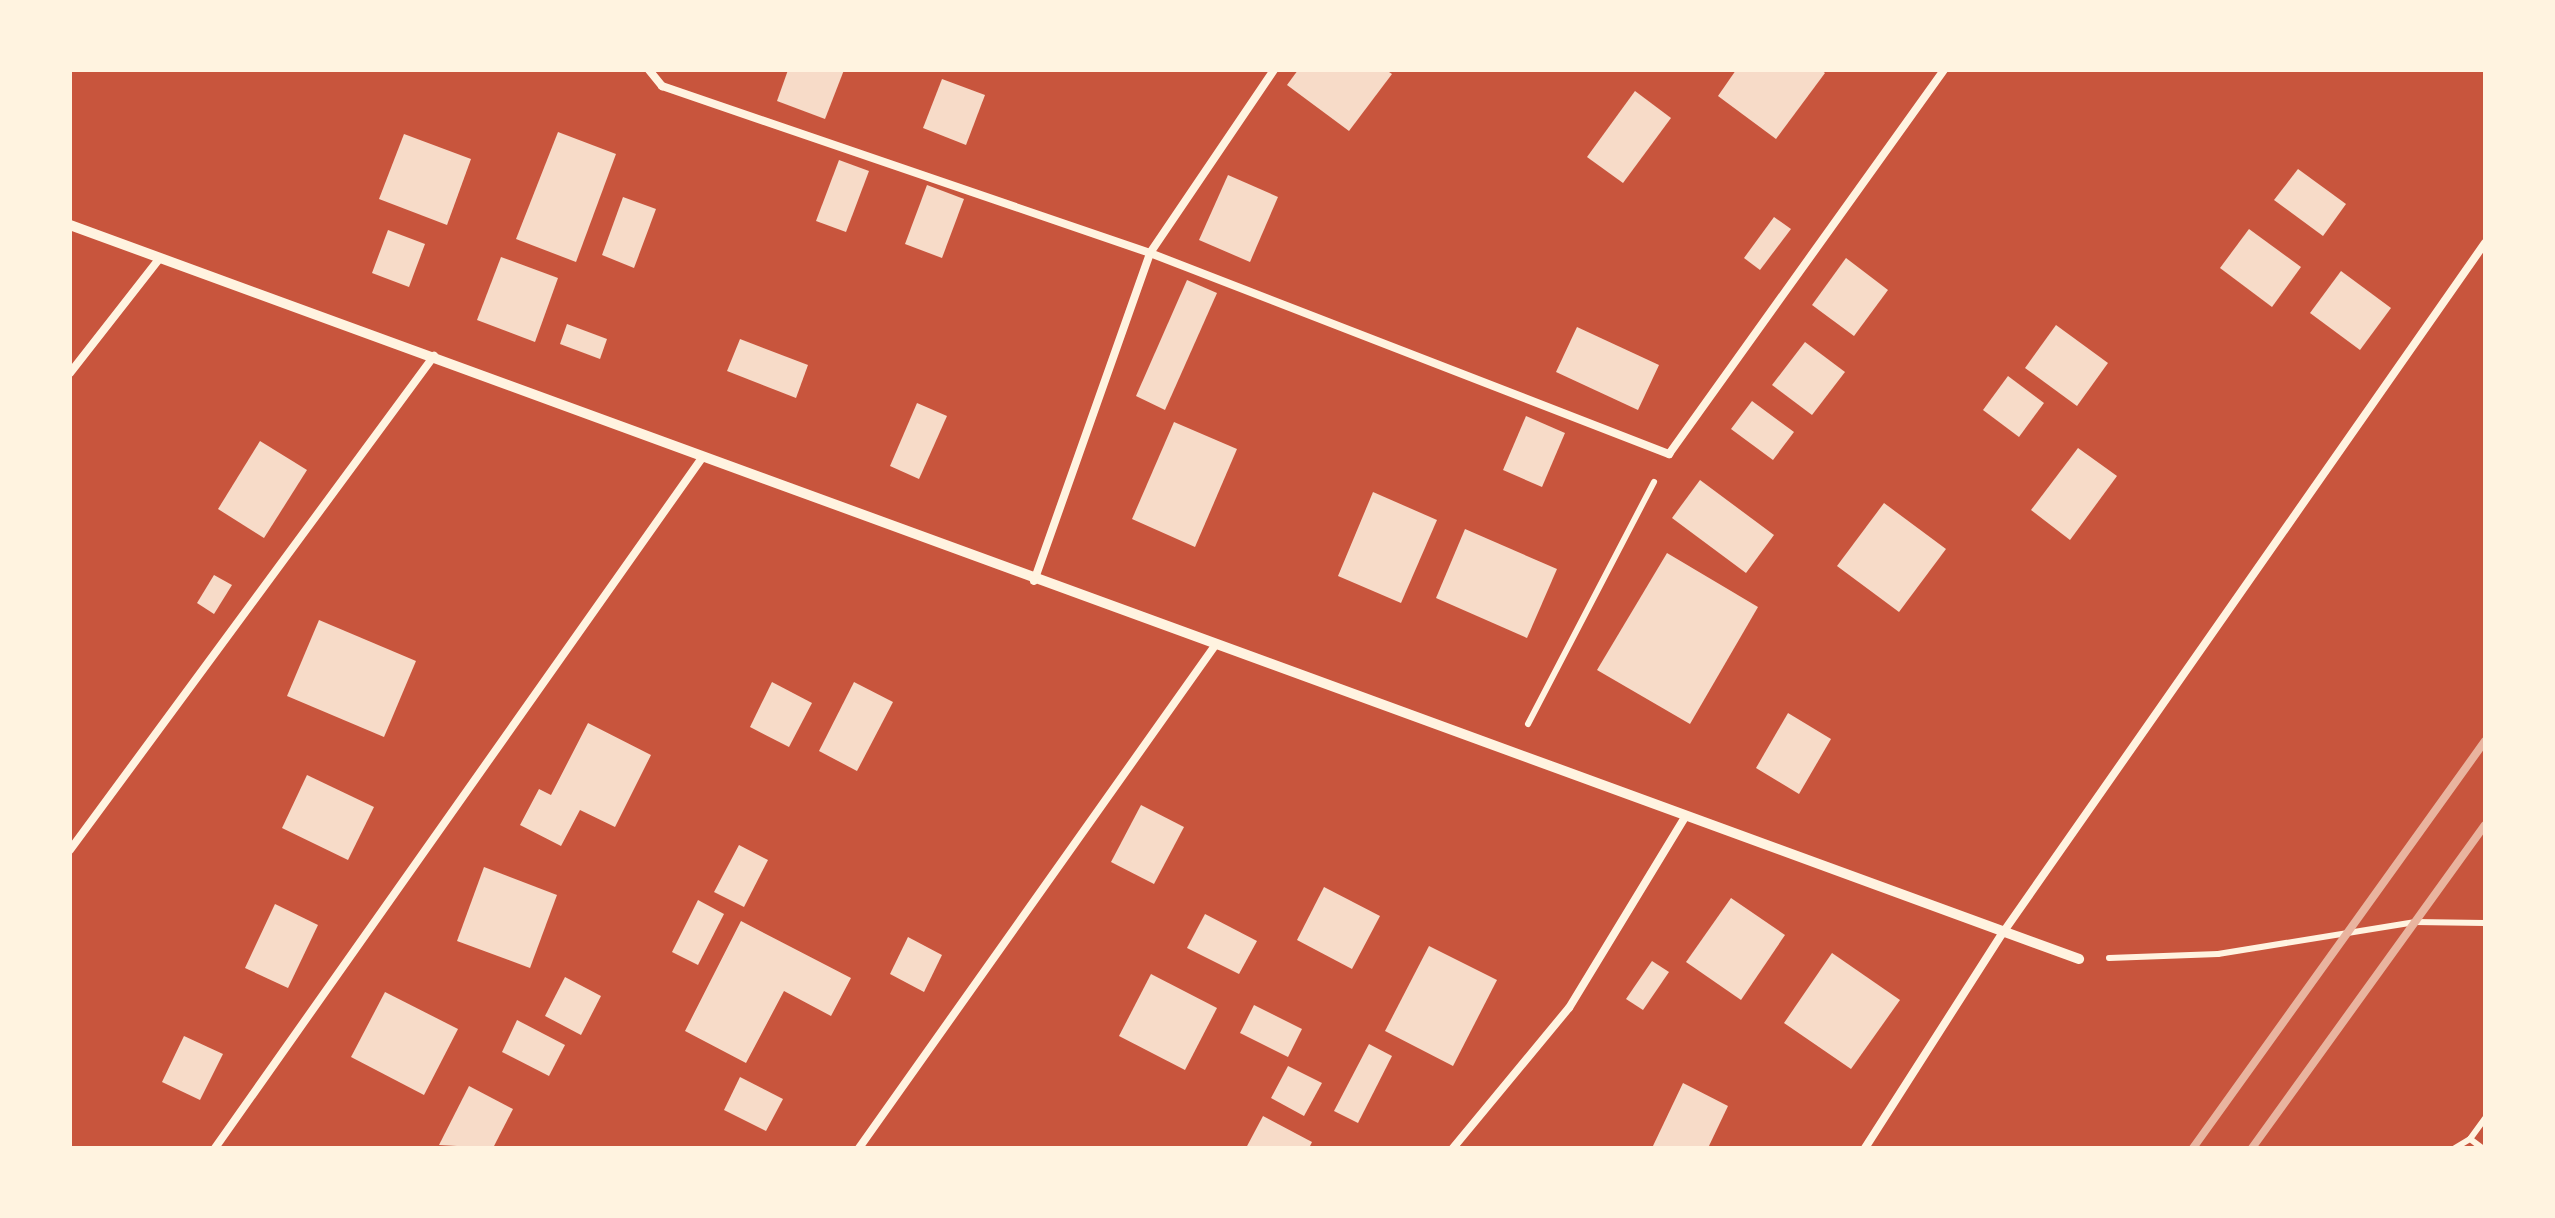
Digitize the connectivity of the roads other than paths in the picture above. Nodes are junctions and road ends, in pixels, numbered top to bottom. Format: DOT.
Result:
graph roads {
  1 [pos="648,70"];
  2 [pos="1274,70"];
  3 [pos="1944,70"];
  4 [pos="70,225"];
  5 [pos="2485,243"];
  6 [pos="1150,253"];
  7 [pos="160,258"];
  8 [pos="434,356"];
  9 [pos="70,373"];
  10 [pos="702,458"];
  11 [pos="1034,580"];
  12 [pos="1214,648"];
  13 [pos="1684,819"];
  14 [pos="70,850"];
  15 [pos="2002,934"];
  16 [pos="2078,960"];
  17 [pos="215,1148"];
  18 [pos="859,1148"];
  19 [pos="1453,1148"];
  20 [pos="1864,1148"];
  1 -- 6 [label="lane"];
  2 -- 6 [label="lane"];
  3 -- 6 [label="lane"];
  4 -- 7 [label="street"];
  5 -- 15 [label="lane"];
  6 -- 11 [label="lane"];
  7 -- 8 [label="street"];
  7 -- 9 [label="lane"];
  8 -- 10 [label="street"];
  8 -- 14 [label="lane"];
  10 -- 11 [label="street"];
  10 -- 17 [label="lane"];
  11 -- 12 [label="street"];
  12 -- 13 [label="street"];
  12 -- 18 [label="lane"];
  13 -- 15 [label="street"];
  13 -- 19 [label="lane"];
  15 -- 16 [label="street"];
  15 -- 20 [label="lane"];
}
